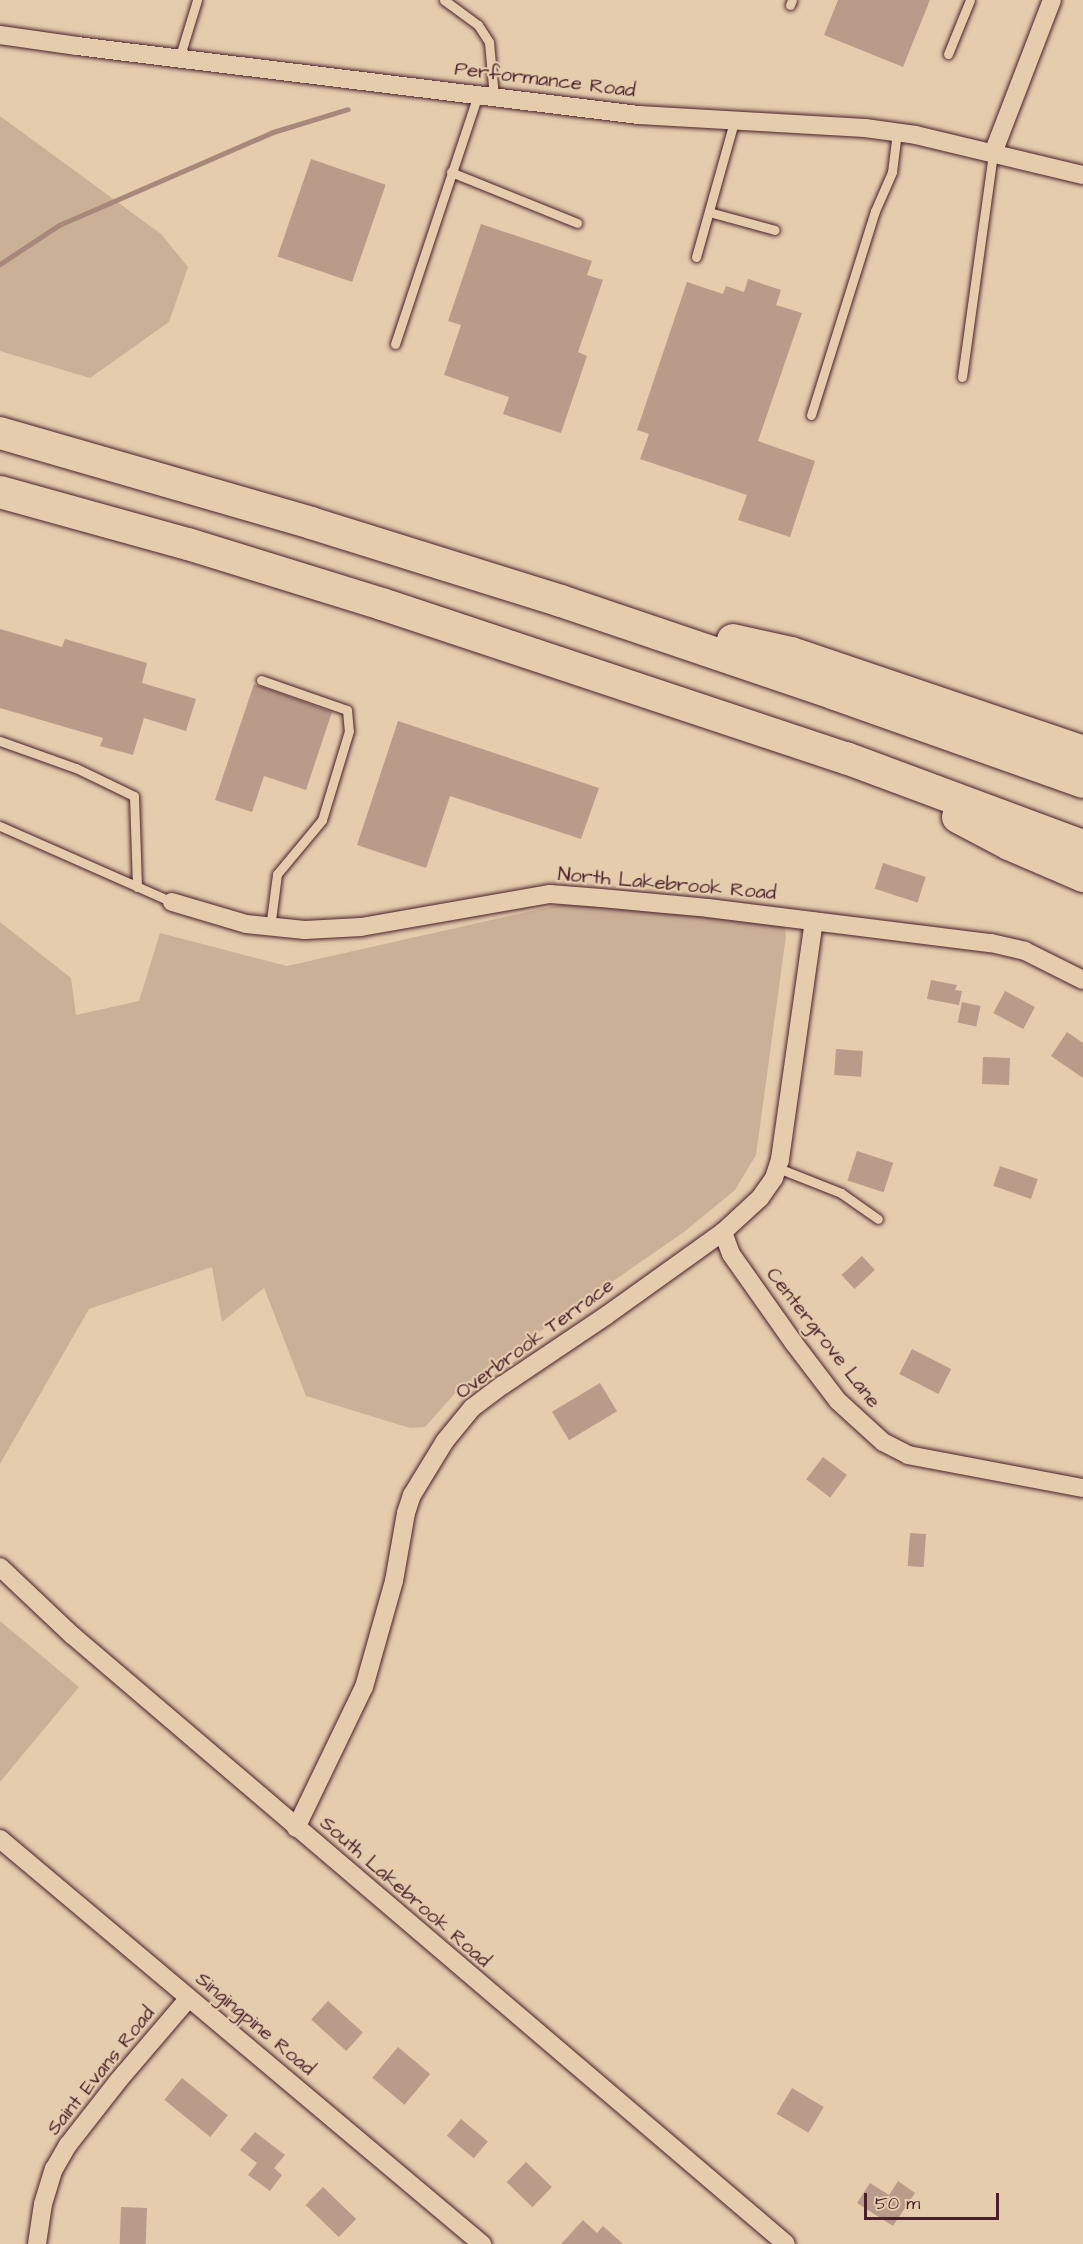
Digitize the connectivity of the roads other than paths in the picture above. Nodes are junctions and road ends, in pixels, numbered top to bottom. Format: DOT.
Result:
graph roads {
  1 [pos="197,0"];
  2 [pos="444,0"];
  3 [pos="970,0"];
  4 [pos="1052,0"];
  5 [pos="0,35"];
  6 [pos="948,54"];
  7 [pos="179,59"];
  8 [pos="486,96"];
  9 [pos="734,122"];
  10 [pos="897,132"];
  11 [pos="993,153"];
  12 [pos="451,172"];
  13 [pos="1083,175"];
  14 [pos="709,212"];
  15 [pos="577,223"];
  16 [pos="775,230"];
  17 [pos="696,257"];
  18 [pos="395,344"];
  19 [pos="962,377"];
  20 [pos="811,415"];
  21 [pos="0,433"];
  22 [pos="0,492"];
  23 [pos="561,601"];
  24 [pos="261,680"];
  25 [pos="0,741"];
  26 [pos="1083,752"];
  27 [pos="846,758"];
  28 [pos="1083,782"];
  29 [pos="0,826"];
  30 [pos="1083,846"];
  31 [pos="1083,876"];
  32 [pos="137,886"];
  33 [pos="172,902"];
  34 [pos="814,921"];
  35 [pos="270,928"];
  36 [pos="1083,980"];
  37 [pos="778,1168"];
  38 [pos="878,1219"];
  39 [pos="723,1232"];
  40 [pos="1083,1488"];
  41 [pos="0,1567"];
  42 [pos="297,1828"];
  43 [pos="0,1839"];
  44 [pos="189,1998"];
  45 [pos="37,2244"];
  46 [pos="482,2244"];
  47 [pos="786,2244"];
  1 -- 7 [label="lane"];
  2 -- 8 [label="lane"];
  3 -- 6 [label="lane"];
  4 -- 11 [label="street"];
  5 -- 7 [label="street, Performance Road"];
  7 -- 8 [label="street, Performance Road"];
  8 -- 9 [label="street, Performance Road"];
  8 -- 12 [label="lane"];
  9 -- 10 [label="street, Performance Road"];
  9 -- 14 [label="lane"];
  10 -- 11 [label="street, Performance Road"];
  10 -- 20 [label="lane"];
  11 -- 13 [label="street, Performance Road"];
  11 -- 19 [label="lane"];
  12 -- 15 [label="lane"];
  12 -- 18 [label="lane"];
  14 -- 16 [label="lane"];
  14 -- 17 [label="lane"];
  21 -- 23 [label="highway"];
  22 -- 27 [label="highway"];
  23 -- 26 [label="highway"];
  23 -- 28 [label="highway"];
  24 -- 35 [label="lane"];
  25 -- 32 [label="lane"];
  27 -- 30 [label="highway"];
  27 -- 31 [label="highway"];
  29 -- 32 [label="lane"];
  32 -- 33 [label="lane"];
  33 -- 35 [label="street, North Lakebrook Road"];
  34 -- 35 [label="street, North Lakebrook Road"];
  34 -- 36 [label="street, North Lakebrook Road"];
  34 -- 37 [label="street, Overbrook Terrace"];
  37 -- 38 [label="lane"];
  37 -- 39 [label="street, Overbrook Terrace"];
  39 -- 40 [label="street, Centergrove Lane"];
  39 -- 42 [label="street, Overbrook Terrace"];
  41 -- 42 [label="street, South Lakebrook Road"];
  42 -- 47 [label="street, South Lakebrook Road"];
  43 -- 44 [label="street, Singingpine Road"];
  44 -- 45 [label="street, Saint Evans Road"];
  44 -- 46 [label="street, Singingpine Road"];
}
